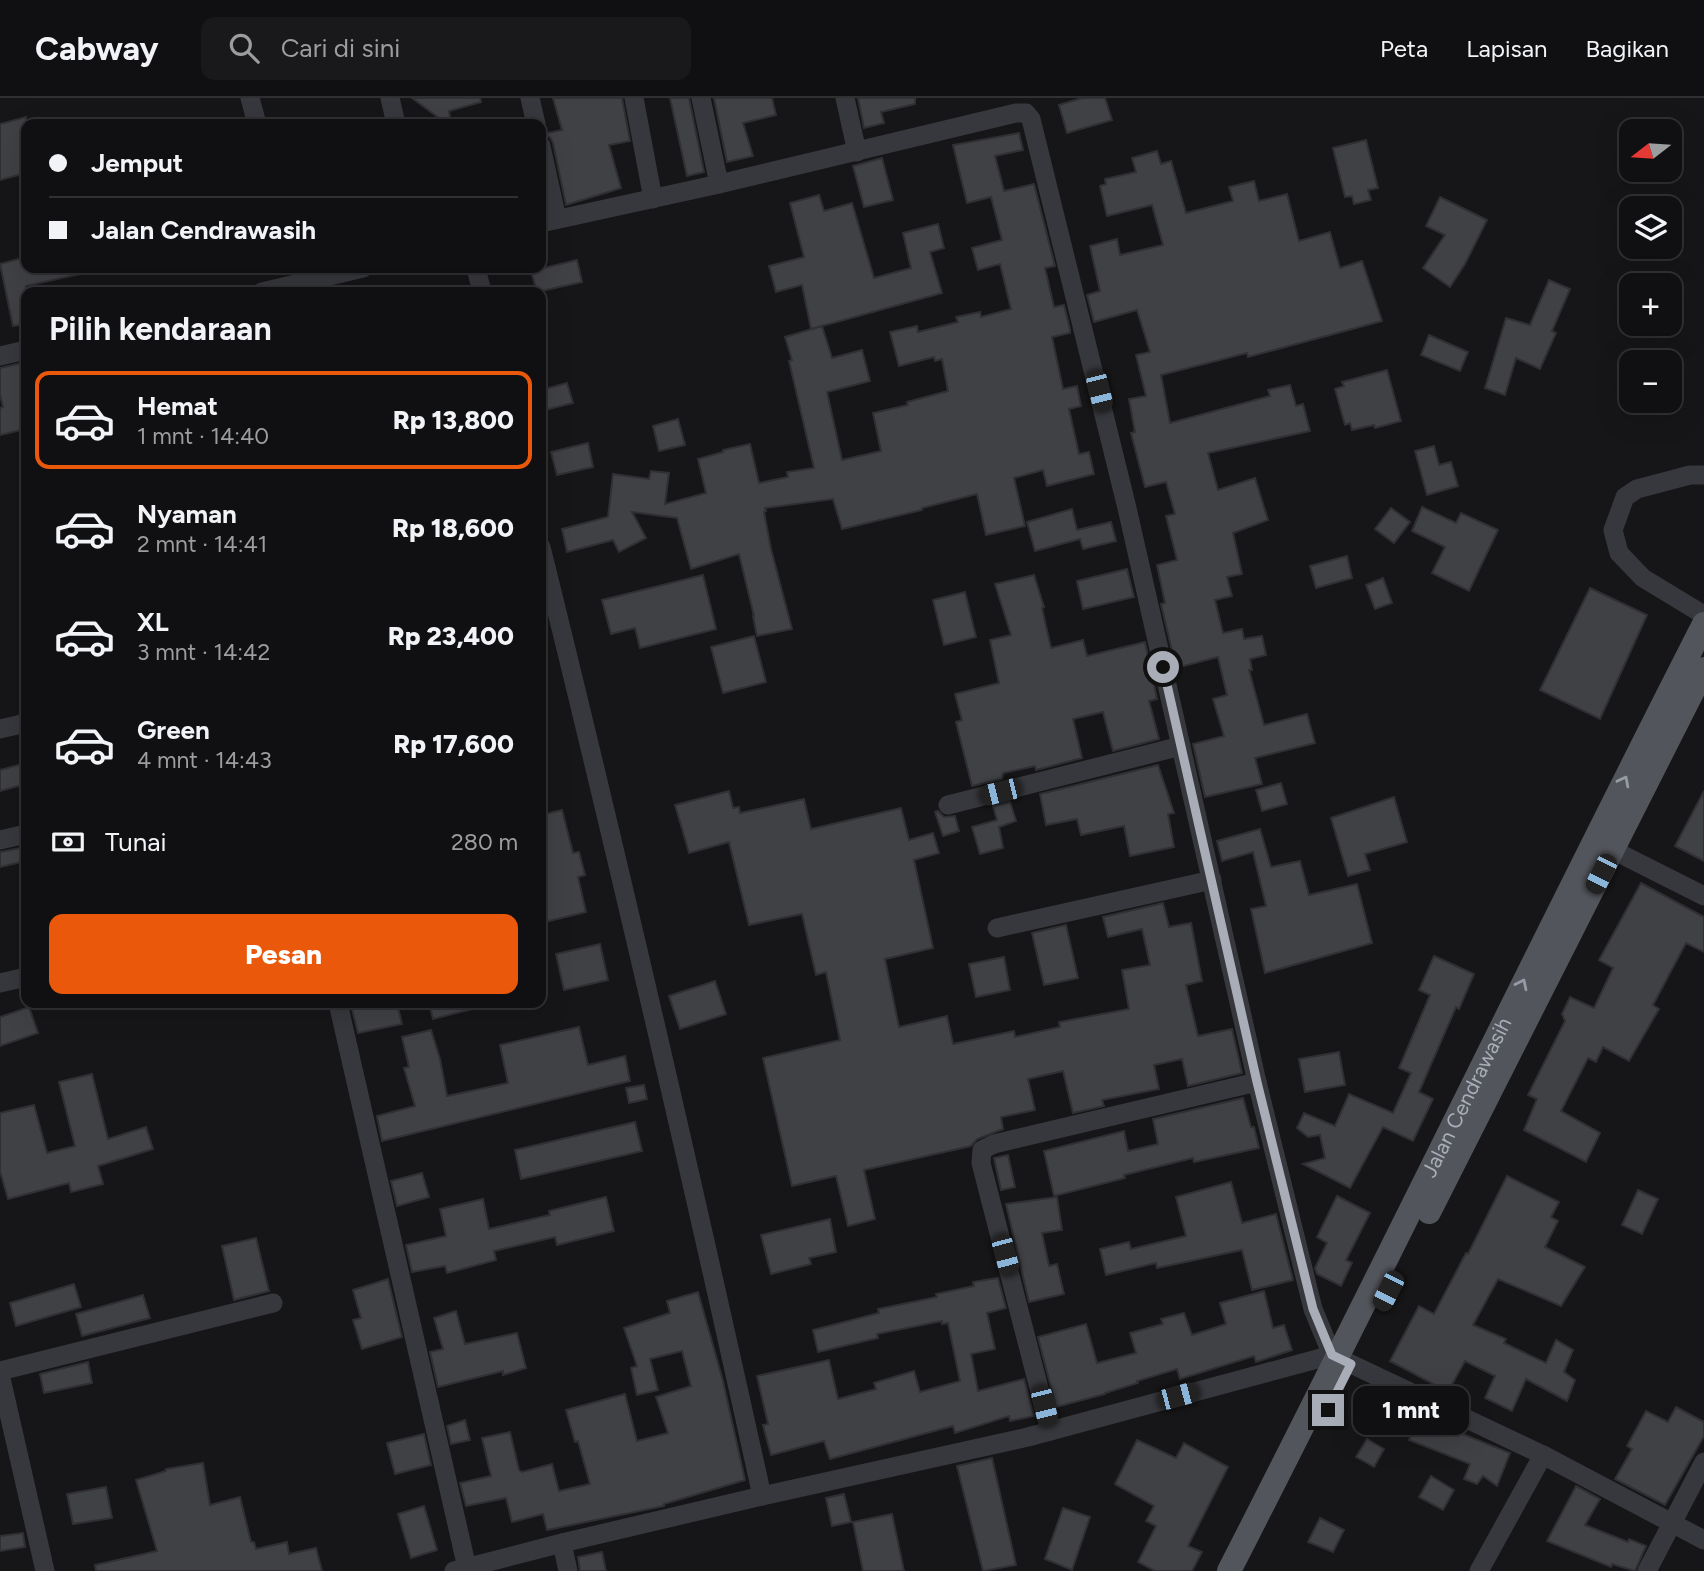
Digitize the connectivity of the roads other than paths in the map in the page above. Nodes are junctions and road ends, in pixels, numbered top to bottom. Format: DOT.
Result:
graph roads {
  1 [pos="250,98"];
  2 [pos="390,98"];
  3 [pos="530,98"];
  4 [pos="634,98"];
  5 [pos="701,98"];
  6 [pos="845,98"];
  7 [pos="1030,106"];
  8 [pos="256,119"];
  9 [pos="395,119"];
  10 [pos="535,119"];
  11 [pos="857,152"];
  12 [pos="719,184"];
  13 [pos="546,193"];
  14 [pos="653,199"];
  15 [pos="549,221"];
  16 [pos="320,273"];
  17 [pos="294,276"];
  18 [pos="272,287"];
  19 [pos="21,351"];
  20 [pos="0,356"];
  21 [pos="1704,475"];
  22 [pos="546,568"];
  23 [pos="1704,615"];
  24 [pos="1704,624"];
  25 [pos="1704,669"];
  26 [pos="21,724"];
  27 [pos="0,729"];
  28 [pos="1181,746"];
  29 [pos="948,805"];
  30 [pos="21,835"];
  31 [pos="0,840"];
  32 [pos="1604,845"];
  33 [pos="1212,880"];
  34 [pos="1704,895"];
  35 [pos="997,928"];
  36 [pos="21,978"];
  37 [pos="0,983"];
  38 [pos="339,1008"];
  39 [pos="1257,1082"];
  40 [pos="273,1303"];
  41 [pos="1340,1359"];
  42 [pos="0,1373"];
  43 [pos="1050,1431"];
  44 [pos="1543,1455"];
  45 [pos="1704,1462"];
  46 [pos="762,1496"];
  47 [pos="1671,1524"];
  48 [pos="1704,1540"];
  49 [pos="562,1543"];
  50 [pos="461,1570"];
  51 [pos="45,1571"];
  52 [pos="568,1571"];
  53 [pos="1228,1571"];
  54 [pos="1246,1571"];
  55 [pos="1479,1571"];
  56 [pos="1647,1571"];
  1 -- 8 [label="street"];
  2 -- 9 [label="street"];
  3 -- 10 [label="street"];
  4 -- 14 [label="street"];
  5 -- 12 [label="street"];
  6 -- 11 [label="street"];
  7 -- 11 [label="street"];
  7 -- 28 [label="street"];
  11 -- 12 [label="street"];
  12 -- 14 [label="street"];
  13 -- 15 [label="street"];
  14 -- 15 [label="street"];
  16 -- 17 [label="street"];
  17 -- 18 [label="street"];
  19 -- 20 [label="street"];
  21 -- 23 [label="street"];
  22 -- 46 [label="street"];
  32 -- 24 [label="main road, Jalan Cendrawasih, one-way"];
  25 -- 32 [label="main road, Jalan Cendrawasih"];
  26 -- 27 [label="street"];
  28 -- 29 [label="street"];
  28 -- 33 [label="street"];
  30 -- 31 [label="street"];
  32 -- 34 [label="street"];
  32 -- 41 [label="main road, Jalan Cendrawasih"];
  33 -- 35 [label="street"];
  33 -- 39 [label="street"];
  36 -- 37 [label="street"];
  38 -- 50 [label="street"];
  39 -- 41 [label="street"];
  39 -- 43 [label="street"];
  40 -- 42 [label="street"];
  41 -- 43 [label="street"];
  41 -- 44 [label="street"];
  41 -- 53 [label="main road, Jalan Cendrawasih"];
  41 -- 54 [label="main road, Jalan Cendrawasih"];
  42 -- 51 [label="street"];
  43 -- 46 [label="street"];
  44 -- 47 [label="street"];
  44 -- 55 [label="street"];
  45 -- 47 [label="street"];
  46 -- 49 [label="street"];
  47 -- 48 [label="street"];
  47 -- 56 [label="street"];
  49 -- 50 [label="street"];
  49 -- 52 [label="street"];
}
